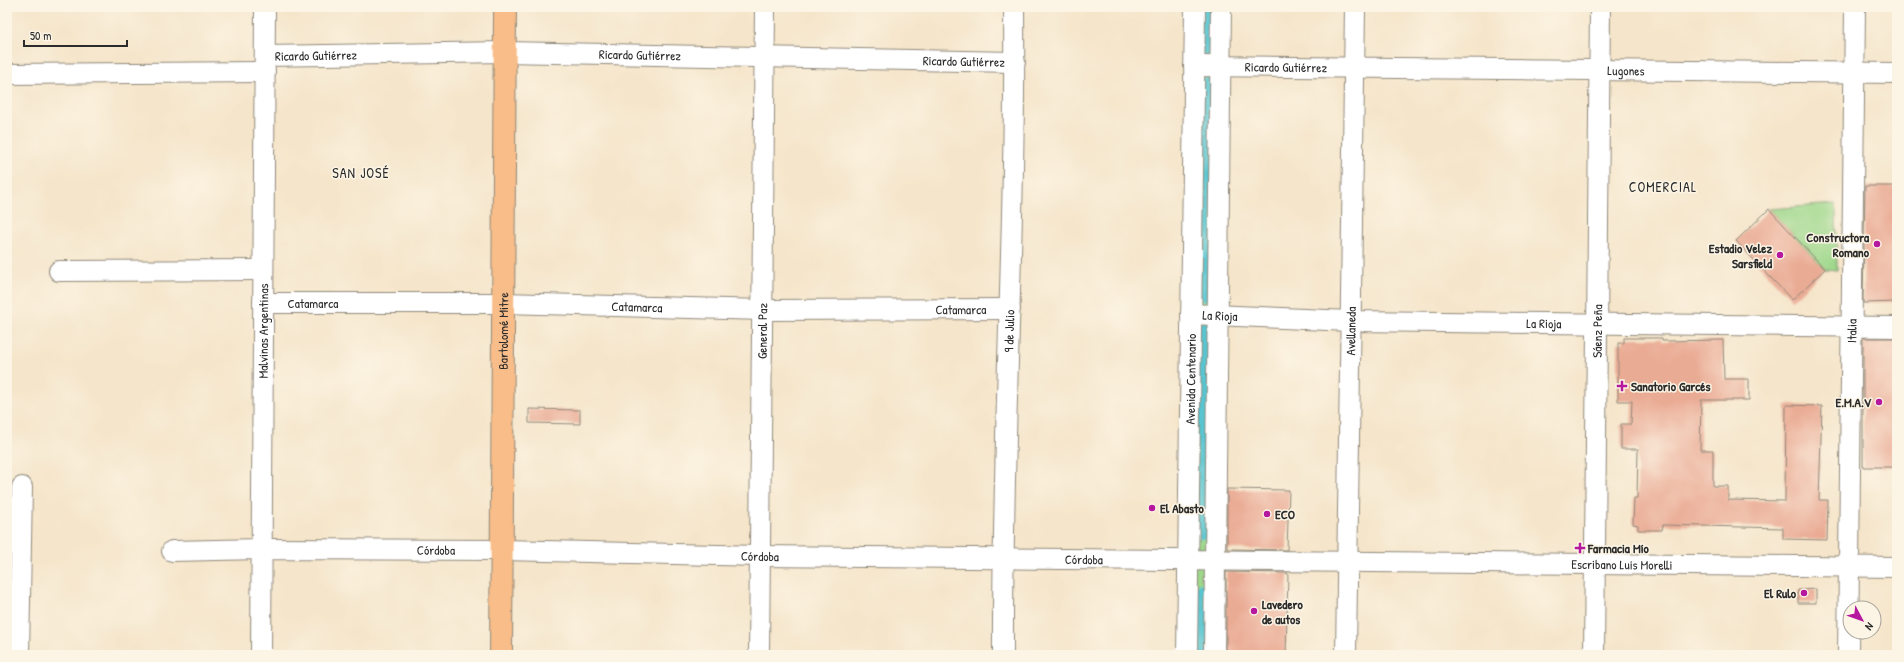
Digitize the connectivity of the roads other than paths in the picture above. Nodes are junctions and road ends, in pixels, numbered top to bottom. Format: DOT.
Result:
graph roads {
  1 [pos="266,7"];
  2 [pos="505,7"];
  3 [pos="765,7"];
  4 [pos="1014,7"];
  5 [pos="1195,7"];
  6 [pos="1221,7"];
  7 [pos="1355,7"];
  8 [pos="1600,7"];
  9 [pos="1855,7"];
  10 [pos="505,52"];
  11 [pos="764,58"];
  12 [pos="1015,62"];
  13 [pos="265,64"];
  14 [pos="1194,66"];
  15 [pos="1220,66"];
  16 [pos="1354,68"];
  17 [pos="1600,70"];
  18 [pos="1854,73"];
  19 [pos="1897,73"];
  20 [pos="7,74"];
  21 [pos="264,270"];
  22 [pos="59,271"];
  23 [pos="502,303"];
  24 [pos="263,304"];
  25 [pos="1010,309"];
  26 [pos="764,310"];
  27 [pos="1191,314"];
  28 [pos="1217,316"];
  29 [pos="1350,321"];
  30 [pos="1597,324"];
  31 [pos="1852,326"];
  32 [pos="1897,327"];
  33 [pos="22,487"];
  34 [pos="261,549"];
  35 [pos="502,550"];
  36 [pos="172,551"];
  37 [pos="760,556"];
  38 [pos="1002,559"];
  39 [pos="1188,561"];
  40 [pos="1215,561"];
  41 [pos="1347,562"];
  42 [pos="1595,565"];
  43 [pos="1849,566"];
  44 [pos="1897,566"];
  45 [pos="19,655"];
  46 [pos="260,655"];
  47 [pos="501,655"];
  48 [pos="759,655"];
  49 [pos="1003,655"];
  50 [pos="1187,655"];
  51 [pos="1214,655"];
  52 [pos="1346,655"];
  53 [pos="1594,655"];
  54 [pos="1848,655"];
  1 -- 13 [label="street, Malvinas Argentinas"];
  2 -- 10 [label="main road, Bartolomé Mitre"];
  3 -- 11 [label="street, General Paz"];
  4 -- 12 [label="street, 9 de Julio"];
  5 -- 14 [label="street, Avenida Centenario"];
  6 -- 15 [label="street, Avenida Centenario"];
  7 -- 16 [label="street, Avellaneda"];
  8 -- 17 [label="street, Sáenz Peña"];
  9 -- 18 [label="street, Italia"];
  10 -- 11 [label="street, Ricardo Gutiérrez"];
  10 -- 13 [label="street, Ricardo Gutiérrez"];
  10 -- 23 [label="main road, Bartolomé Mitre"];
  11 -- 12 [label="street, Ricardo Gutiérrez"];
  11 -- 26 [label="street, General Paz"];
  12 -- 25 [label="street, 9 de Julio"];
  13 -- 20 [label="street, Ricardo Gutiérrez"];
  13 -- 21 [label="street, Malvinas Argentinas"];
  14 -- 15 [label="street, Ricardo Gutiérrez"];
  14 -- 27 [label="street, Avenida Centenario"];
  15 -- 16 [label="street, Ricardo Gutiérrez"];
  15 -- 28 [label="street, Avenida Centenario"];
  16 -- 17 [label="street, Lugones"];
  16 -- 29 [label="street, Avellaneda"];
  17 -- 18 [label="street, Lugones"];
  17 -- 30 [label="street, Sáenz Peña"];
  18 -- 19 [label="street, Lugones"];
  18 -- 31 [label="street, Italia"];
  21 -- 22 [label="street"];
  21 -- 24 [label="street, Malvinas Argentinas"];
  23 -- 24 [label="street, Catamarca"];
  23 -- 26 [label="street, Catamarca"];
  23 -- 35 [label="main road, Bartolomé Mitre"];
  24 -- 34 [label="street, Malvinas Argentinas"];
  25 -- 26 [label="street, Catamarca"];
  25 -- 38 [label="street, 9 de Julio"];
  26 -- 37 [label="street, General Paz"];
  27 -- 28 [label="street, La Rioja"];
  27 -- 39 [label="street, Avenida Centenario"];
  28 -- 29 [label="street, La Rioja"];
  28 -- 40 [label="street, Avenida Centenario"];
  29 -- 30 [label="street, La Rioja"];
  29 -- 41 [label="street, Avellaneda"];
  30 -- 31 [label="street, La Rioja"];
  30 -- 42 [label="street, Sáenz Peña"];
  31 -- 32 [label="street, La Rioja"];
  31 -- 43 [label="street, Italia"];
  33 -- 45 [label="street"];
  34 -- 35 [label="street, Córdoba"];
  34 -- 36 [label="street, Córdoba"];
  34 -- 46 [label="street, Malvinas Argentinas"];
  35 -- 37 [label="street, Córdoba"];
  35 -- 47 [label="main road, Bartolomé Mitre"];
  37 -- 38 [label="street, Córdoba"];
  37 -- 48 [label="street, General Paz"];
  38 -- 39 [label="street, Córdoba"];
  38 -- 49 [label="street, 9 de Julio"];
  39 -- 40 [label="street, Córdoba"];
  39 -- 50 [label="street, Avenida Centenario"];
  40 -- 41 [label="street, Córdoba"];
  40 -- 51 [label="street, Avenida Centenario"];
  41 -- 42 [label="street, Escribano Luis Morelli"];
  41 -- 52 [label="street, Avellaneda"];
  42 -- 43 [label="street, Escribano Luis Morelli"];
  42 -- 53 [label="street, Sáenz Peña"];
  43 -- 44 [label="street, Escribano Luis Morelli"];
  43 -- 54 [label="street, Italia"];
}
